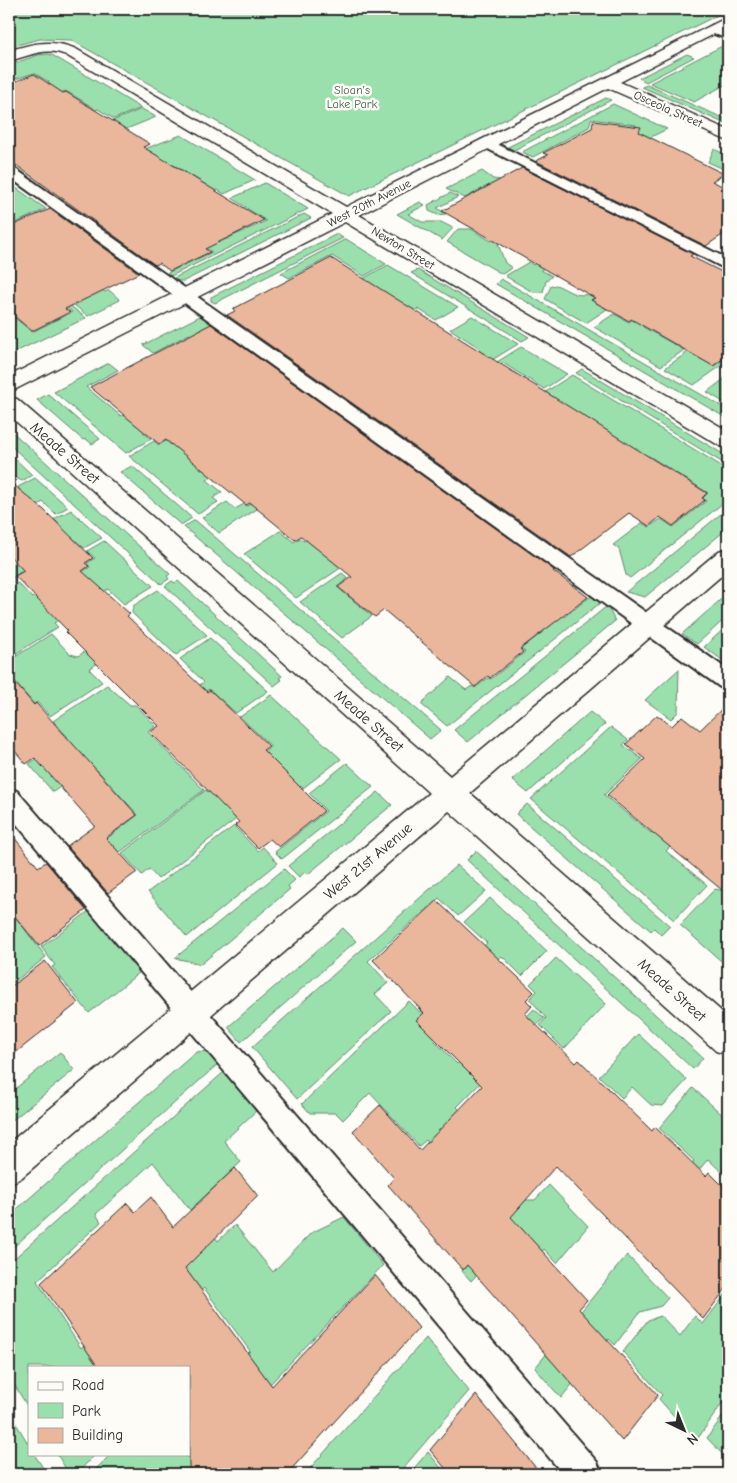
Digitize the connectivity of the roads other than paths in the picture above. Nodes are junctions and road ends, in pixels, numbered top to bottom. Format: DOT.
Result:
graph roads {
  1 [pos="723,28"];
  2 [pos="9,56"];
  3 [pos="608,82"];
  4 [pos="728,136"];
  5 [pos="487,143"];
  6 [pos="9,171"];
  7 [pos="346,214"];
  8 [pos="728,264"];
  9 [pos="184,296"];
  10 [pos="9,384"];
  11 [pos="9,404"];
  12 [pos="728,441"];
  13 [pos="728,557"];
  14 [pos="648,624"];
  15 [pos="728,681"];
  16 [pos="450,793"];
  17 [pos="9,798"];
  18 [pos="191,1011"];
  19 [pos="728,1040"];
  20 [pos="9,1166"];
  21 [pos="586,1474"];
  1 -- 3 [label="street, West 20th Avenue"];
  2 -- 7 [label="street, Newton Street"];
  3 -- 4 [label="street, Osceola Street"];
  3 -- 5 [label="street, West 20th Avenue"];
  5 -- 7 [label="street, West 20th Avenue"];
  5 -- 8 [label="lane"];
  6 -- 9 [label="lane"];
  7 -- 9 [label="street, West 20th Avenue"];
  7 -- 12 [label="street, Newton Street"];
  9 -- 10 [label="street, West 20th Avenue"];
  9 -- 14 [label="lane"];
  11 -- 16 [label="street, Meade Street"];
  13 -- 14 [label="street, West 21st Avenue"];
  14 -- 15 [label="lane"];
  14 -- 16 [label="street, West 21st Avenue"];
  16 -- 18 [label="street, West 21st Avenue"];
  16 -- 19 [label="street, Meade Street"];
  17 -- 18 [label="lane"];
  18 -- 20 [label="street, West 21st Avenue"];
  18 -- 21 [label="lane"];
}
